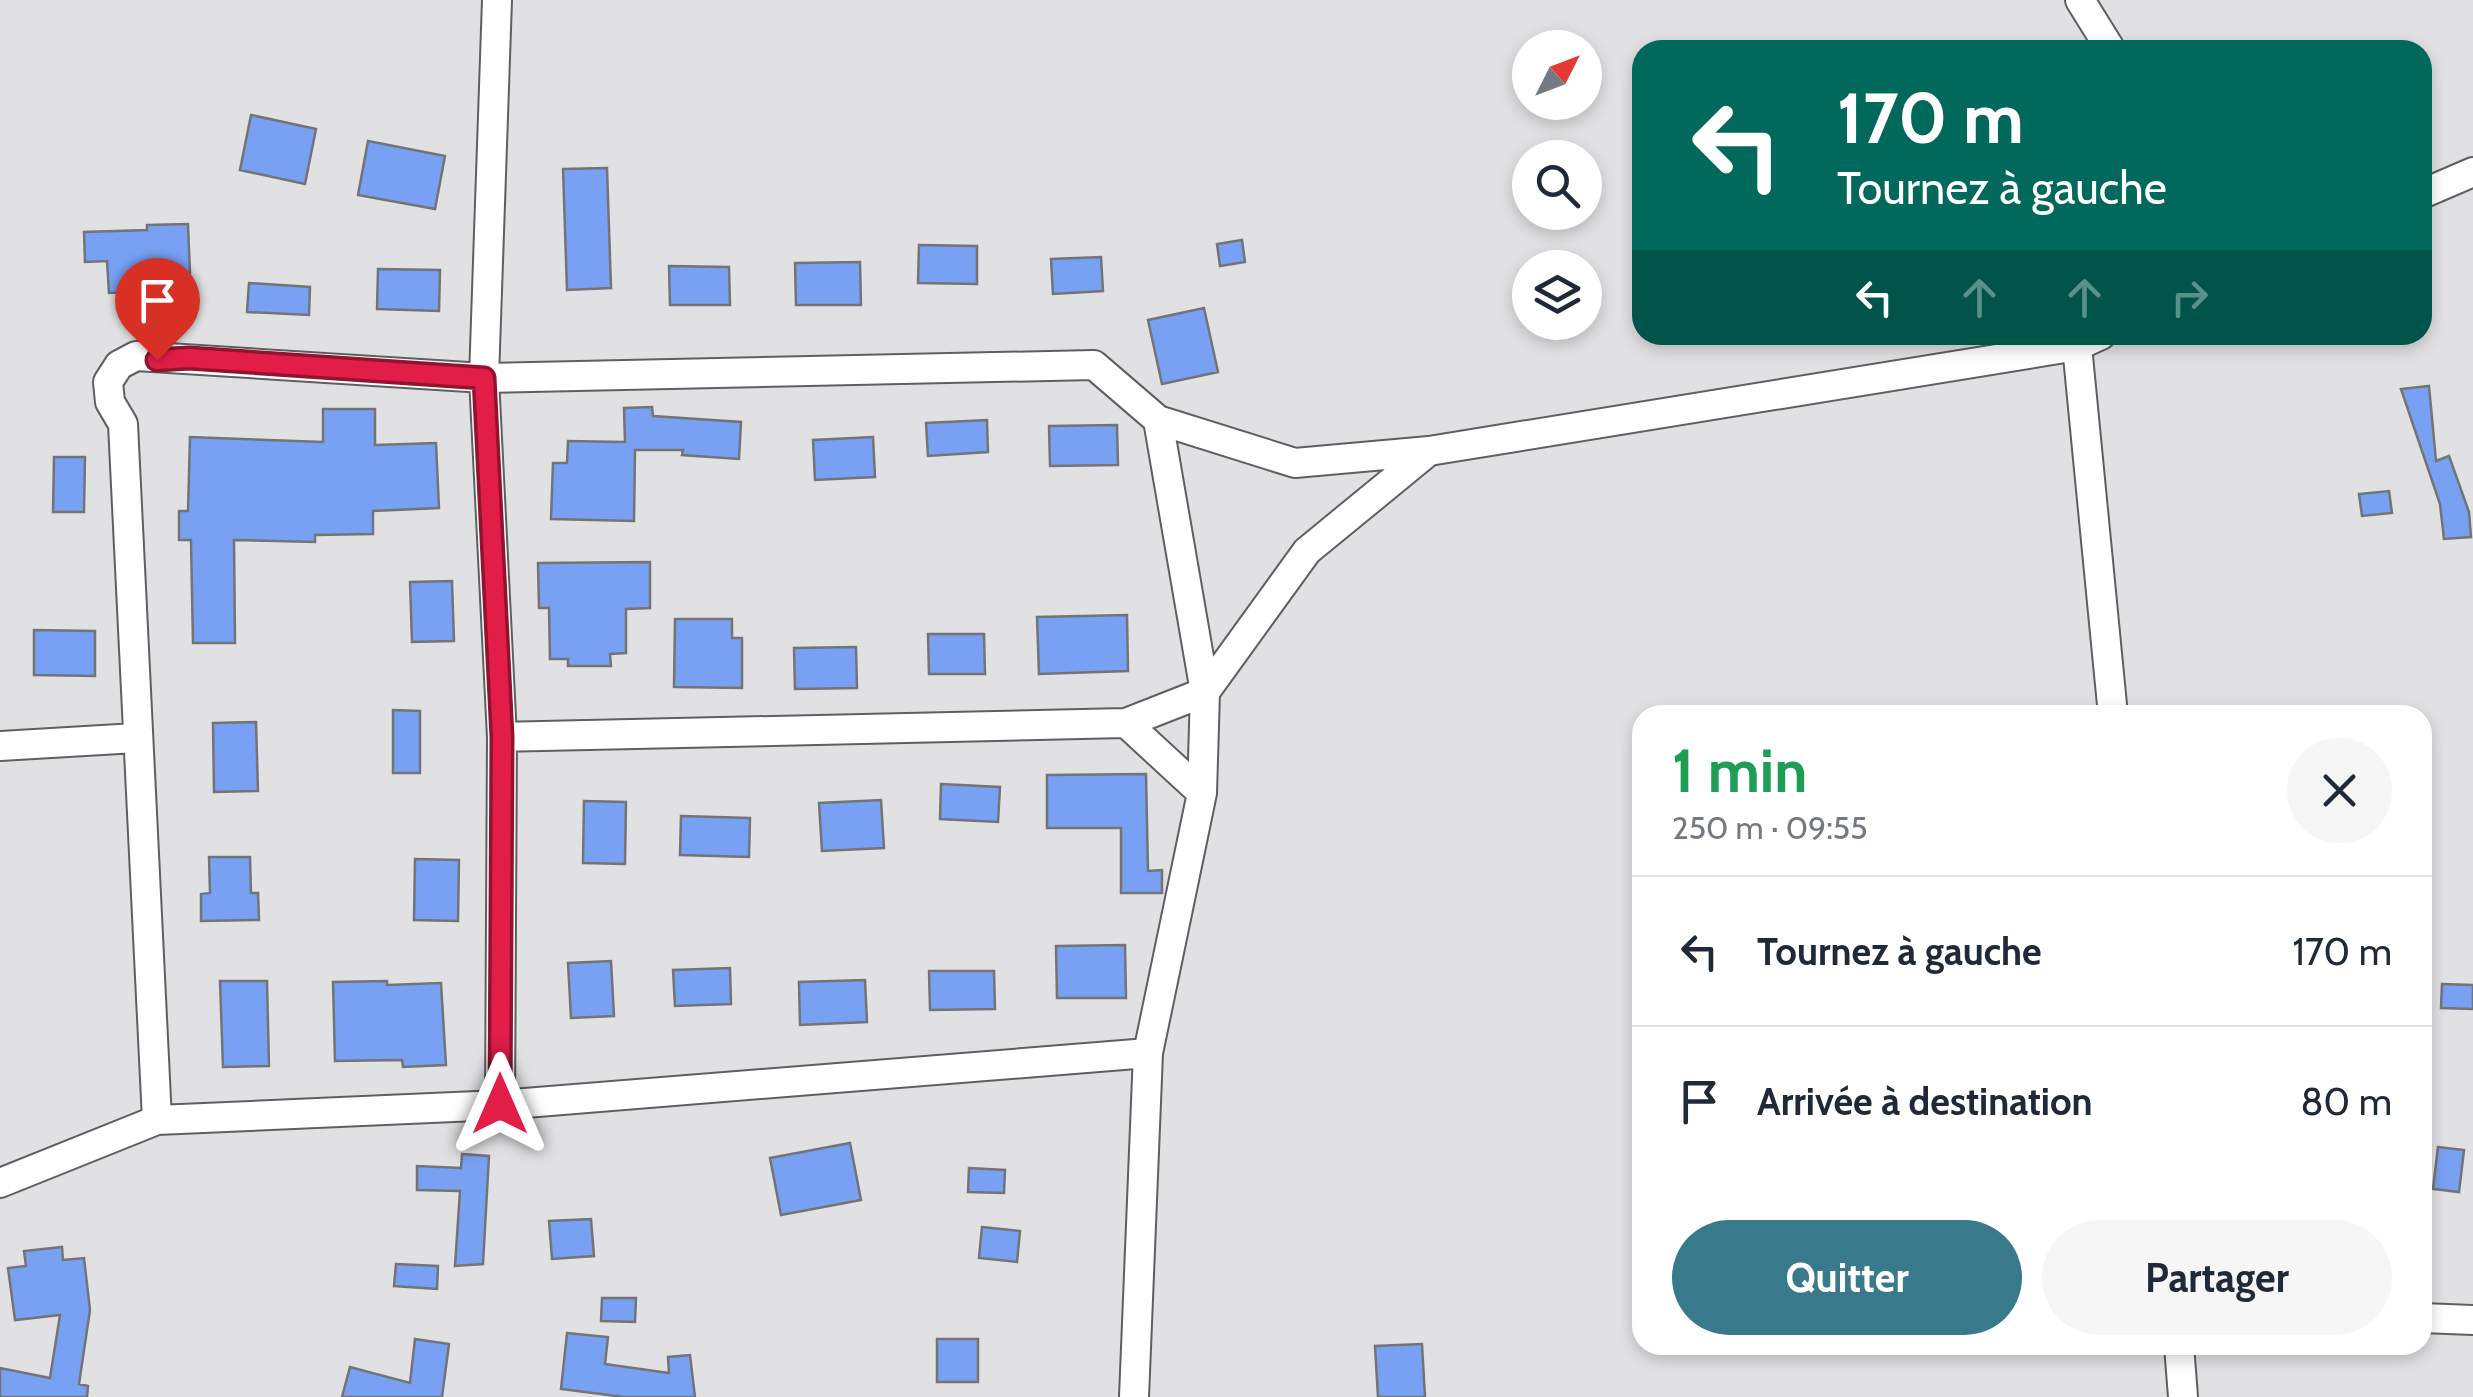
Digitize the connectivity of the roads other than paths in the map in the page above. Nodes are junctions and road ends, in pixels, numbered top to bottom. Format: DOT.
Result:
graph roads {
  1 [pos="498,0"];
  2 [pos="2080,0"];
  3 [pos="2105,40"];
  4 [pos="2473,172"];
  5 [pos="2432,190"];
  6 [pos="2059,345"];
  7 [pos="2089,345"];
  8 [pos="484,378"];
  9 [pos="1158,420"];
  10 [pos="1429,451"];
  11 [pos="1206,692"];
  12 [pos="2111,705"];
  13 [pos="1126,723"];
  14 [pos="502,737"];
  15 [pos="136,738"];
  16 [pos="0,746"];
  17 [pos="1202,793"];
  18 [pos="1148,1053"];
  19 [pos="500,1104"];
  20 [pos="157,1120"];
  21 [pos="0,1182"];
  22 [pos="2432,1318"];
  23 [pos="2473,1320"];
  24 [pos="2179,1355"];
  25 [pos="1134,1397"];
  26 [pos="2183,1397"];
  1 -- 8 [label="street"];
  2 -- 3 [label="street"];
  4 -- 5 [label="street"];
  6 -- 10 [label="street"];
  7 -- 12 [label="street"];
  8 -- 9 [label="street"];
  8 -- 14 [label="street"];
  8 -- 15 [label="street"];
  9 -- 10 [label="street"];
  9 -- 11 [label="street"];
  10 -- 11 [label="street"];
  11 -- 13 [label="street"];
  11 -- 17 [label="street"];
  13 -- 14 [label="street"];
  13 -- 17 [label="street"];
  14 -- 19 [label="street"];
  15 -- 16 [label="street"];
  15 -- 20 [label="street"];
  17 -- 18 [label="street"];
  18 -- 19 [label="street"];
  18 -- 25 [label="street"];
  19 -- 20 [label="street"];
  20 -- 21 [label="street"];
  22 -- 23 [label="street"];
  24 -- 26 [label="street"];
}
